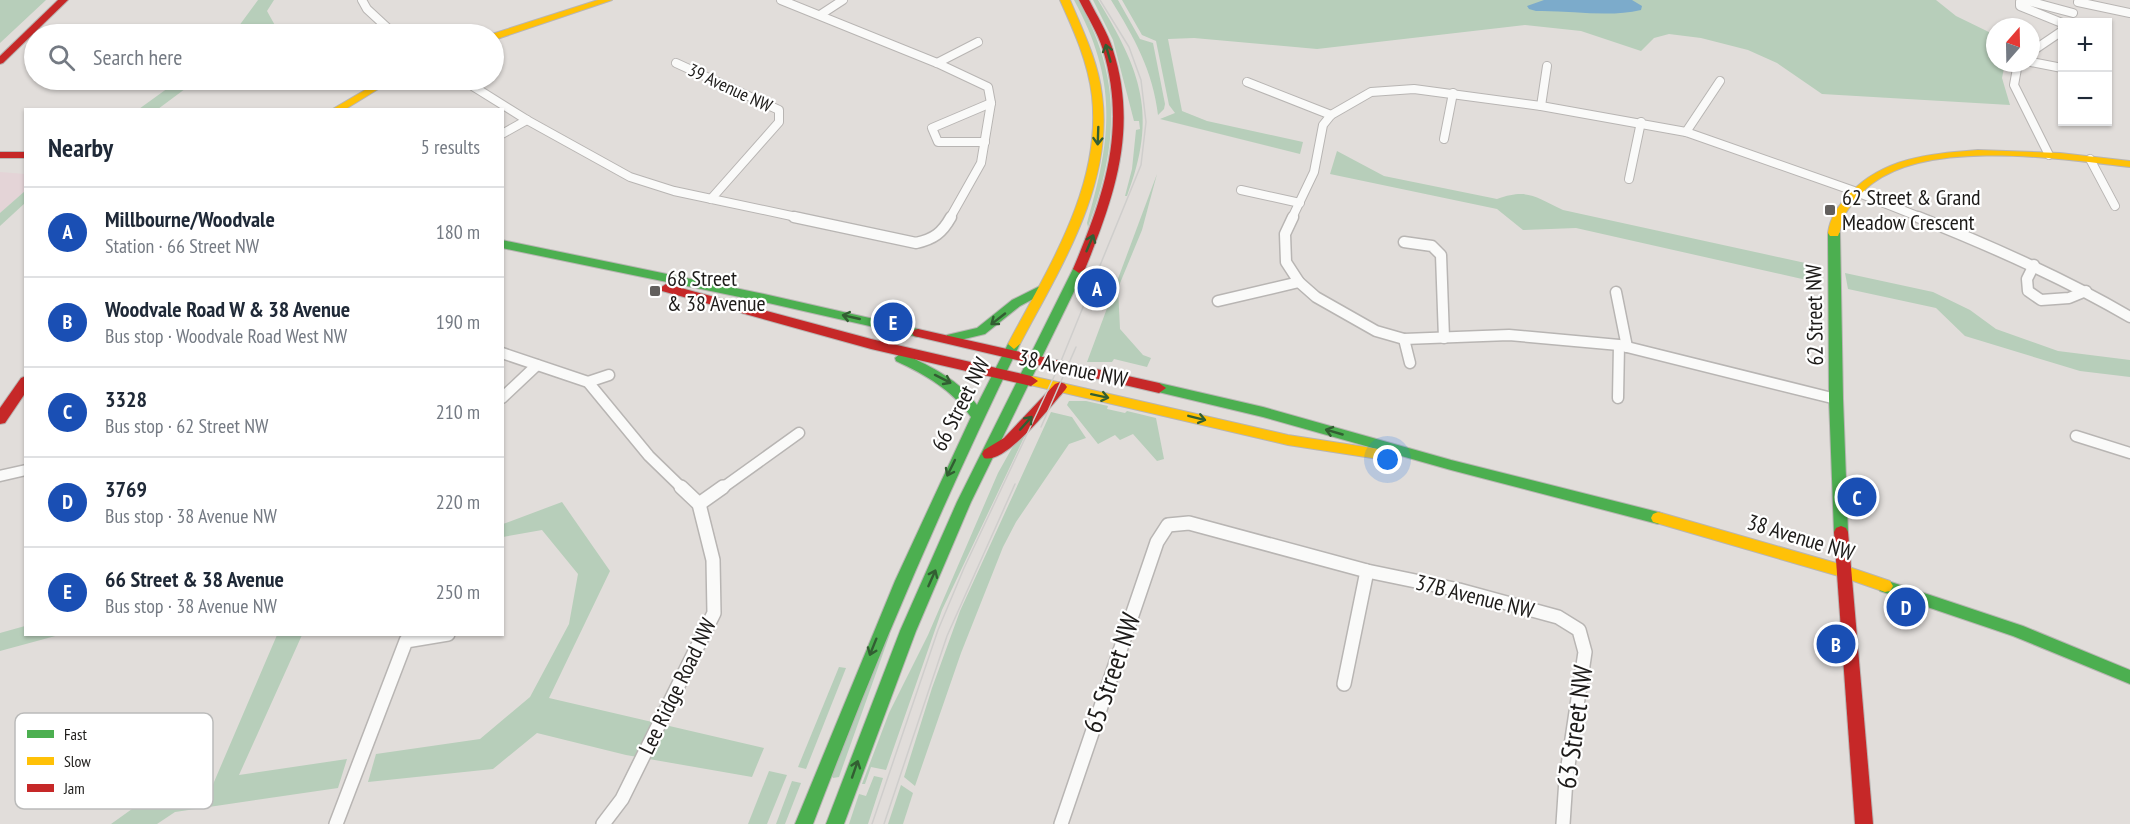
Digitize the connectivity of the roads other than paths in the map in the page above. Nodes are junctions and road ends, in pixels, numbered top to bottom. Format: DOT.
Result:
graph roads {
  1 [pos="63,0"];
  2 [pos="362,0"];
  3 [pos="607,0"];
  4 [pos="781,0"];
  5 [pos="843,0"];
  6 [pos="1065,0"];
  7 [pos="1084,0"];
  8 [pos="2078,1"];
  9 [pos="2073,13"];
  10 [pos="2130,13"];
  11 [pos="820,15"];
  12 [pos="2070,18"];
  13 [pos="2058,22"];
  14 [pos="38,24"];
  15 [pos="383,24"];
  16 [pos="504,34"];
  17 [pos="2058,34"];
  18 [pos="24,38"];
  19 [pos="978,42"];
  20 [pos="2040,46"];
  21 [pos="0,61"];
  22 [pos="676,63"];
  23 [pos="937,63"];
  24 [pos="2040,64"];
  25 [pos="1547,66"];
  26 [pos="2058,67"];
  27 [pos="2016,72"];
  28 [pos="1720,81"];
  29 [pos="1247,82"];
  30 [pos="371,90"];
  31 [pos="479,90"];
  32 [pos="1453,93"];
  33 [pos="990,99"];
  34 [pos="1541,106"];
  35 [pos="339,108"];
  36 [pos="1331,116"];
  37 [pos="527,120"];
  38 [pos="1641,122"];
  39 [pos="1686,132"];
  40 [pos="504,133"];
  41 [pos="1444,140"];
  42 [pos="985,142"];
  43 [pos="0,155"];
  44 [pos="24,155"];
  45 [pos="2049,155"];
  46 [pos="2090,159"];
  47 [pos="2130,164"];
  48 [pos="1629,179"];
  49 [pos="1241,190"];
  50 [pos="1854,191"];
  51 [pos="711,199"];
  52 [pos="1300,203"];
  53 [pos="2115,206"];
  54 [pos="1404,242"];
  55 [pos="504,244"];
  56 [pos="551,256"];
  57 [pos="2034,265"];
  58 [pos="1299,282"];
  59 [pos="1043,289"];
  60 [pos="2086,291"];
  61 [pos="1616,292"];
  62 [pos="1218,301"];
  63 [pos="2130,317"];
  64 [pos="1444,338"];
  65 [pos="949,339"];
  66 [pos="1404,339"];
  67 [pos="871,344"];
  68 [pos="1623,346"];
  69 [pos="504,353"];
  70 [pos="1009,353"];
  71 [pos="1034,359"];
  72 [pos="1410,363"];
  73 [pos="537,365"];
  74 [pos="998,374"];
  75 [pos="609,375"];
  76 [pos="1025,380"];
  77 [pos="588,382"];
  78 [pos="24,384"];
  79 [pos="1060,387"];
  80 [pos="504,396"];
  81 [pos="1618,398"];
  82 [pos="1836,399"];
  83 [pos="977,416"];
  84 [pos="0,419"];
  85 [pos="799,433"];
  86 [pos="2076,436"];
  87 [pos="2130,453"];
  88 [pos="989,454"];
  89 [pos="1451,465"];
  90 [pos="24,470"];
  91 [pos="0,476"];
  92 [pos="699,504"];
  93 [pos="1168,525"];
  94 [pos="1367,571"];
  95 [pos="1843,571"];
  96 [pos="1579,630"];
  97 [pos="435,636"];
  98 [pos="2130,677"];
  99 [pos="1344,684"];
  100 [pos="336,824"];
  101 [pos="603,824"];
  102 [pos="804,824"];
  103 [pos="836,824"];
  104 [pos="1061,824"];
  105 [pos="1563,824"];
  106 [pos="1864,824"];
  1 -- 14 [label="street"];
  2 -- 15 [label="street"];
  3 -- 16 [label="street"];
  4 -- 11 [label="street"];
  5 -- 11 [label="street"];
  6 -- 59 [label="street, 66 Street NW, one-way"];
  71 -- 7 [label="street, 66 Street NW, one-way"];
  8 -- 9 [label="street"];
  8 -- 10 [label="street"];
  9 -- 12 [label="street"];
  9 -- 13 [label="street"];
  11 -- 23 [label="street"];
  17 -- 20 [label="street"];
  18 -- 21 [label="street"];
  19 -- 23 [label="street"];
  22 -- 51 [label="street, 39 Avenue NW"];
  23 -- 33 [label="street"];
  24 -- 26 [label="street"];
  25 -- 34 [label="street"];
  27 -- 45 [label="street"];
  28 -- 39 [label="street"];
  29 -- 36 [label="street"];
  30 -- 35 [label="street"];
  31 -- 37 [label="street"];
  32 -- 34 [label="street"];
  32 -- 36 [label="street"];
  32 -- 41 [label="street"];
  33 -- 42 [label="street"];
  33 -- 42 [label="street"];
  34 -- 38 [label="street"];
  36 -- 52 [label="street"];
  37 -- 40 [label="street"];
  37 -- 51 [label="street"];
  38 -- 39 [label="street"];
  38 -- 48 [label="street"];
  39 -- 50 [label="street"];
  42 -- 51 [label="street"];
  43 -- 44 [label="street"];
  45 -- 46 [label="street, 62 Street NW"];
  45 -- 50 [label="street, 62 Street NW"];
  46 -- 47 [label="street, 62 Street NW"];
  46 -- 53 [label="street"];
  49 -- 52 [label="street"];
  50 -- 57 [label="street"];
  50 -- 82 [label="street, 62 Street NW"];
  52 -- 58 [label="street"];
  54 -- 64 [label="street"];
  55 -- 56 [label="street, 38 Avenue NW"];
  65 -- 56 [label="street, 38 Avenue NW, one-way"];
  56 -- 67 [label="street, 38 Avenue NW"];
  57 -- 60 [label="street"];
  57 -- 60 [label="street"];
  58 -- 62 [label="street"];
  58 -- 66 [label="street"];
  59 -- 65 [label="street, one-way"];
  59 -- 70 [label="street, 66 Street NW"];
  60 -- 63 [label="street"];
  61 -- 68 [label="street"];
  64 -- 66 [label="street"];
  64 -- 68 [label="street"];
  65 -- 70 [label="street, 38 Avenue NW"];
  66 -- 72 [label="street"];
  67 -- 74 [label="street, 38 Avenue NW"];
  67 -- 83 [label="street, one-way"];
  68 -- 81 [label="street"];
  68 -- 82 [label="street"];
  69 -- 73 [label="street"];
  70 -- 71 [label="street, 38 Avenue NW"];
  70 -- 74 [label="street, 66 Street NW"];
  71 -- 76 [label="street, 66 Street NW"];
  89 -- 71 [label="street, 38 Avenue NW, one-way"];
  73 -- 77 [label="street"];
  73 -- 80 [label="street"];
  74 -- 76 [label="street, 38 Avenue NW"];
  74 -- 83 [label="street, 66 Street NW"];
  75 -- 77 [label="street"];
  76 -- 79 [label="street, 38 Avenue NW"];
  76 -- 88 [label="street, 66 Street NW"];
  77 -- 92 [label="street"];
  78 -- 84 [label="street"];
  88 -- 79 [label="street, one-way"];
  79 -- 89 [label="street, 38 Avenue NW, one-way"];
  82 -- 95 [label="street, 62 Street NW"];
  83 -- 102 [label="street, 66 Street NW, one-way"];
  85 -- 92 [label="street"];
  86 -- 87 [label="street"];
  103 -- 88 [label="street, 66 Street NW, one-way"];
  89 -- 95 [label="street, 38 Avenue NW"];
  90 -- 91 [label="street"];
  92 -- 101 [label="street, Lee Ridge Road NW"];
  93 -- 94 [label="street, 37B Avenue NW"];
  93 -- 104 [label="street, 65 Street NW"];
  94 -- 96 [label="street, 37B Avenue NW"];
  94 -- 99 [label="street"];
  95 -- 98 [label="street, 38 Avenue NW"];
  95 -- 106 [label="street, 62 Street NW"];
  96 -- 105 [label="street, 63 Street NW"];
  97 -- 100 [label="street"];
}
